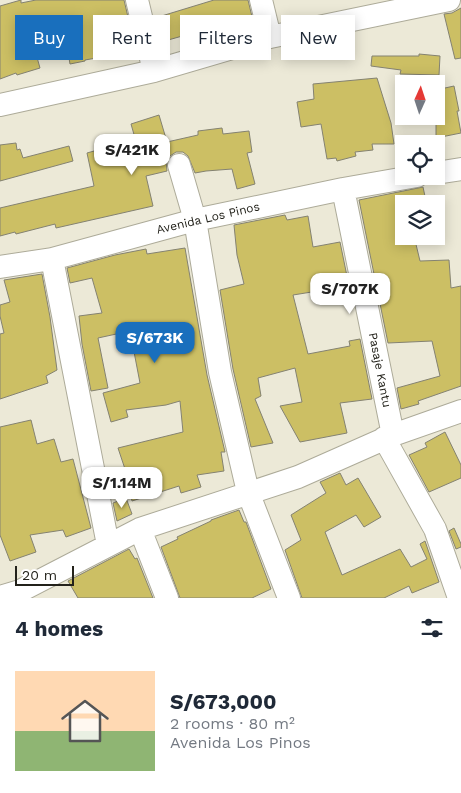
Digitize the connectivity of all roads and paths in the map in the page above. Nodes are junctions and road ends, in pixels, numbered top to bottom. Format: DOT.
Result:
graph roads {
  1 [pos="137,0"];
  2 [pos="261,0"];
  3 [pos="449,0"];
  4 [pos="265,15"];
  5 [pos="271,37"];
  6 [pos="189,60"];
  7 [pos="154,70"];
  8 [pos="0,105"];
  9 [pos="179,165"];
  10 [pos="461,169"];
  11 [pos="445,172"];
  12 [pos="395,180"];
  13 [pos="343,189"];
  14 [pos="195,220"];
  15 [pos="52,259"];
  16 [pos="0,268"];
  17 [pos="461,411"];
  18 [pos="389,436"];
  19 [pos="248,492"];
  20 [pos="140,529"];
  21 [pos="108,545"];
  22 [pos="14,595"];
  23 [pos="167,598"];
  24 [pos="289,598"];
  25 [pos="459,598"];
  1 -- 7 [label="street"];
  2 -- 4 [label="street"];
  3 -- 5 [label="street"];
  6 -- 7 [label="street"];
  7 -- 8 [label="street"];
  9 -- 14 [label="street"];
  10 -- 11 [label="street"];
  12 -- 13 [label="street, Avenida Los Pinos"];
  13 -- 14 [label="street, Avenida Los Pinos"];
  13 -- 18 [label="street, Pasaje Kantu"];
  14 -- 15 [label="street, Avenida Los Pinos"];
  14 -- 19 [label="street"];
  15 -- 16 [label="street, Avenida Los Pinos"];
  15 -- 21 [label="street"];
  17 -- 18 [label="street"];
  18 -- 19 [label="street"];
  18 -- 25 [label="street, Pasaje Kantu"];
  19 -- 20 [label="street"];
  19 -- 24 [label="street"];
  20 -- 21 [label="street"];
  20 -- 23 [label="street"];
  21 -- 22 [label="street"];
}
